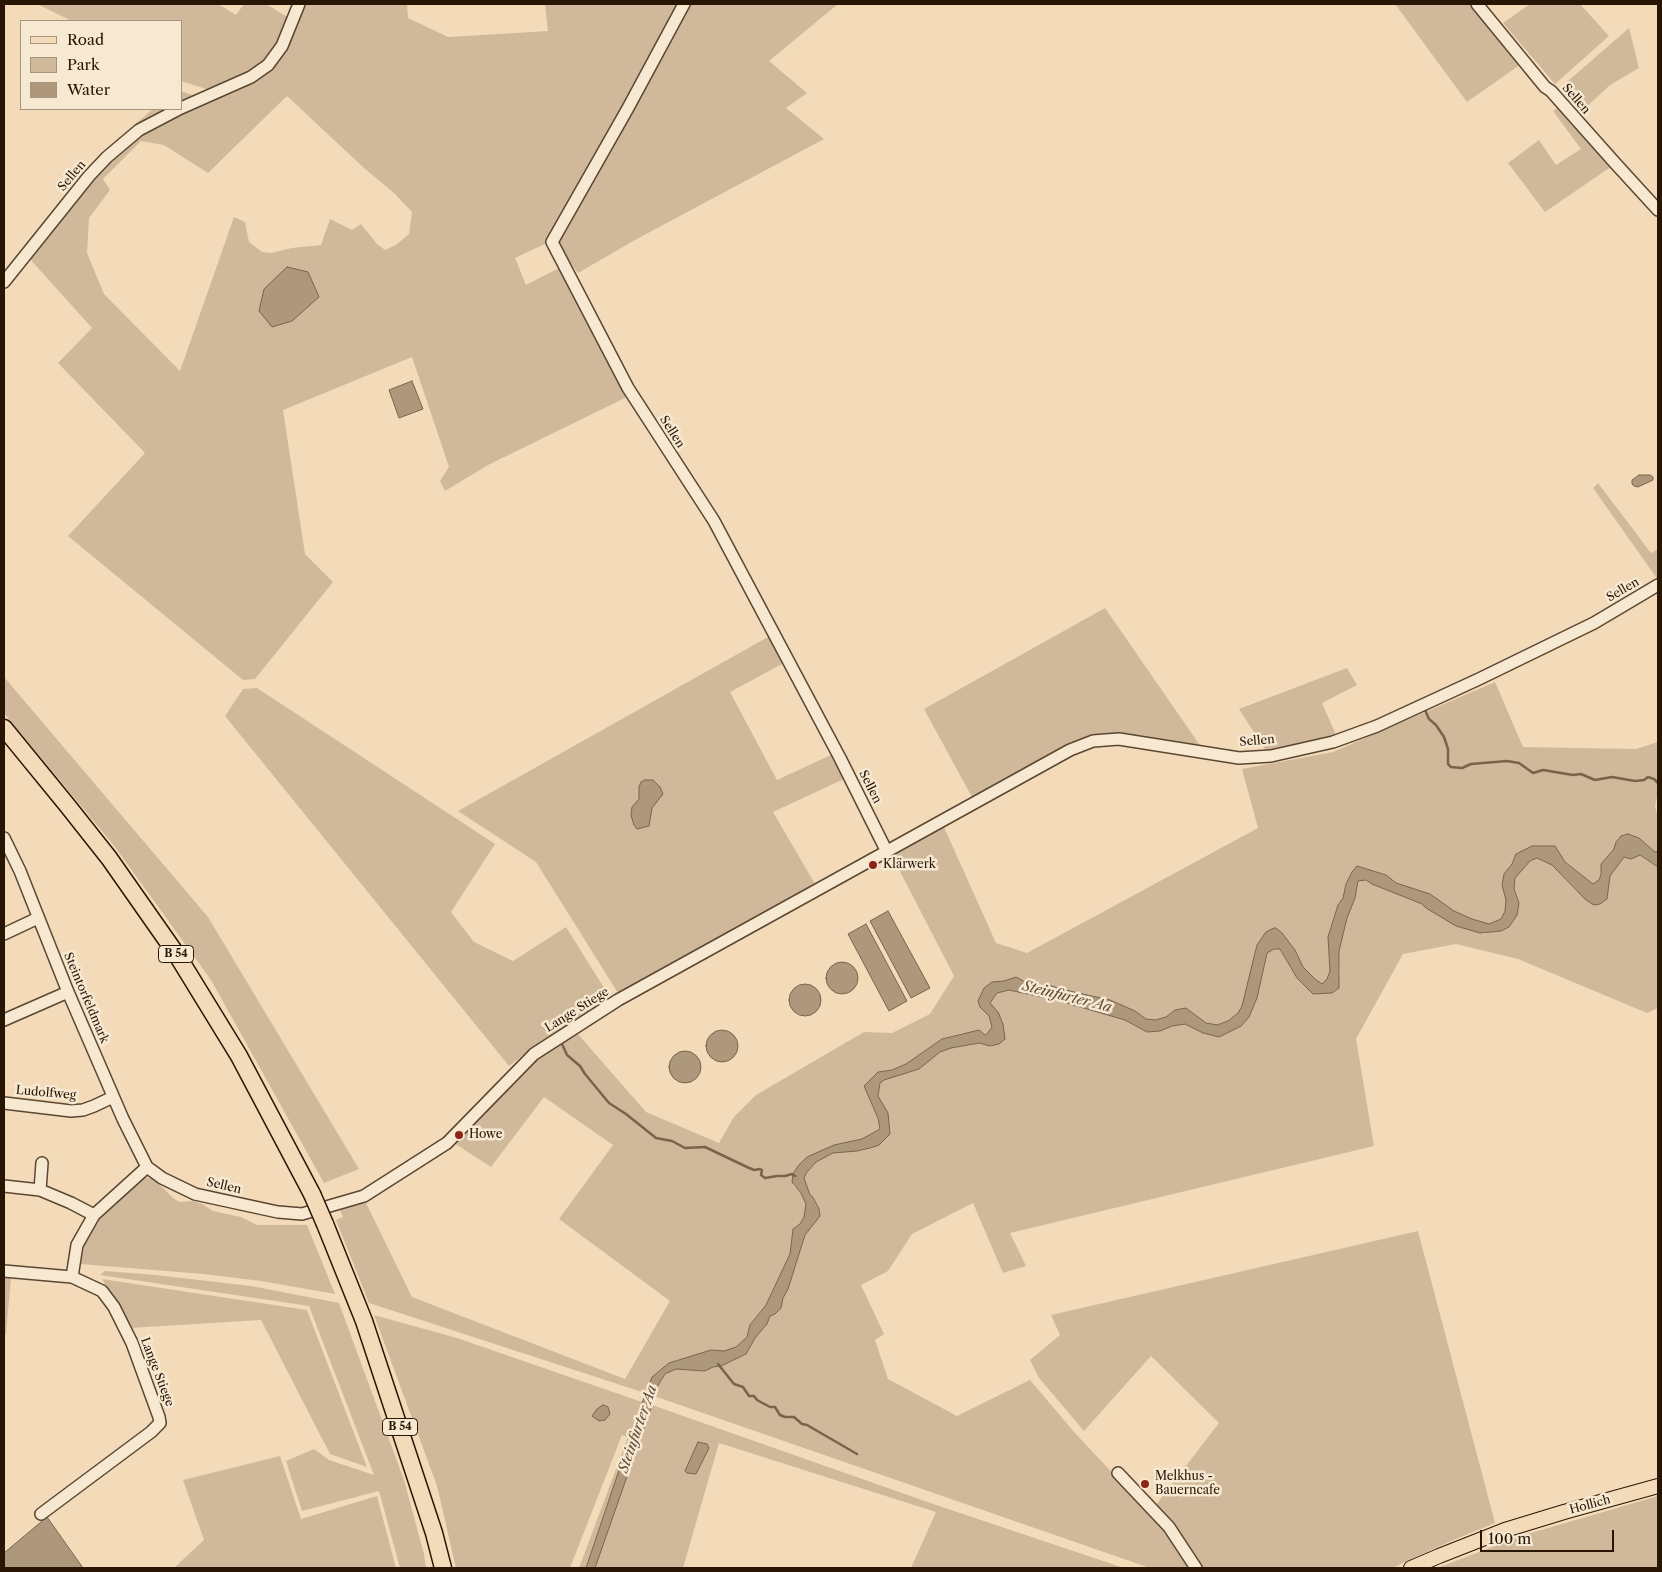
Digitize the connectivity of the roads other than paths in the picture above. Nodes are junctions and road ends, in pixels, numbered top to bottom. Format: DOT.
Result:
graph roads {
  1 [pos="299,4"];
  2 [pos="684,4"];
  3 [pos="1477,4"];
  4 [pos="182,107"];
  5 [pos="176,110"];
  6 [pos="1658,210"];
  7 [pos="4,282"];
  8 [pos="1658,585"];
  9 [pos="4,728"];
  10 [pos="4,838"];
  11 [pos="886,850"];
  12 [pos="38,918"];
  13 [pos="4,934"];
  14 [pos="68,992"];
  15 [pos="4,1020"];
  16 [pos="113,1097"];
  17 [pos="4,1103"];
  18 [pos="42,1163"];
  19 [pos="147,1167"];
  20 [pos="4,1186"];
  21 [pos="40,1190"];
  22 [pos="302,1214"];
  23 [pos="94,1216"];
  24 [pos="4,1271"];
  25 [pos="72,1277"];
  26 [pos="1118,1473"];
  27 [pos="1658,1486"];
  28 [pos="42,1514"];
  29 [pos="434,1533"];
  30 [pos="439,1568"];
  31 [pos="443,1568"];
  32 [pos="1196,1568"];
  33 [pos="1411,1568"];
  1 -- 4 [label="street, Sellen"];
  2 -- 11 [label="street, Sellen"];
  3 -- 6 [label="street, Sellen"];
  5 -- 7 [label="street, Sellen"];
  8 -- 11 [label="street, Sellen"];
  9 -- 29 [label="highway, B 54, bridge"];
  10 -- 12 [label="street, Steintorfeldmark"];
  11 -- 22 [label="street, Lange Stiege"];
  12 -- 13 [label="street"];
  12 -- 14 [label="street, Steintorfeldmark"];
  14 -- 15 [label="street"];
  14 -- 16 [label="street, Steintorfeldmark"];
  16 -- 17 [label="street, Ludolfweg"];
  16 -- 19 [label="street, Steintorfeldmark"];
  18 -- 21 [label="street"];
  19 -- 22 [label="street, Sellen"];
  19 -- 23 [label="street"];
  20 -- 21 [label="street"];
  21 -- 23 [label="street"];
  23 -- 25 [label="street"];
  24 -- 25 [label="street, Lange Stiege"];
  25 -- 28 [label="street, Lange Stiege"];
  26 -- 32 [label="street"];
  27 -- 33 [label="main road, Hollich"];
  29 -- 30 [label="highway"];
  29 -- 31 [label="highway, B 54"];
}
